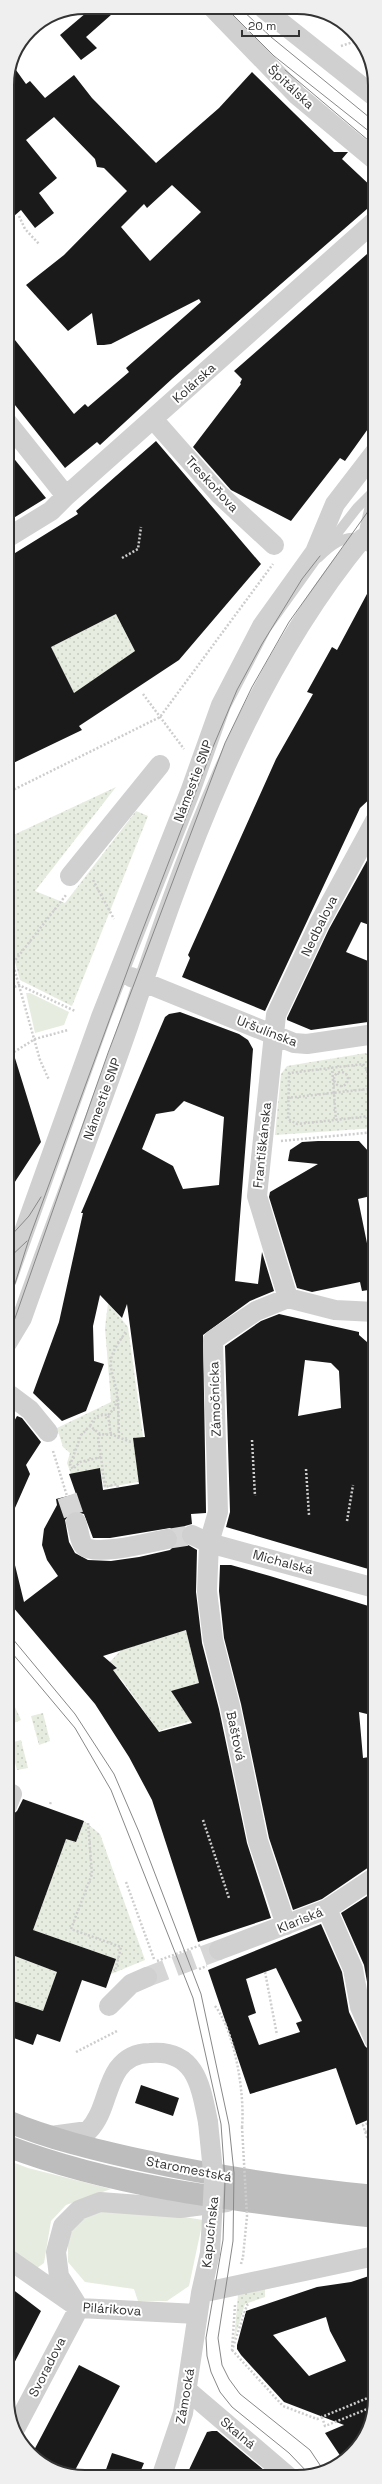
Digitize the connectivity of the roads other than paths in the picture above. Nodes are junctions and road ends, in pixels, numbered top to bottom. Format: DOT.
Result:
graph roads {
  1 [pos="219,14"];
  2 [pos="270,14"];
  3 [pos="368,91"];
  4 [pos="368,154"];
  5 [pos="368,227"];
  6 [pos="153,419"];
  7 [pos="14,431"];
  8 [pos="368,461"];
  9 [pos="66,496"];
  10 [pos="368,497"];
  11 [pos="14,534"];
  12 [pos="368,536"];
  13 [pos="368,539"];
  14 [pos="274,554"];
  15 [pos="318,554"];
  16 [pos="283,596"];
  17 [pos="305,616"];
  18 [pos="160,765"];
  19 [pos="368,834"];
  20 [pos="73,877"];
  21 [pos="118,973"];
  22 [pos="142,981"];
  23 [pos="273,1035"];
  24 [pos="368,1035"];
  25 [pos="14,1259"];
  26 [pos="288,1298"];
  27 [pos="368,1313"];
  28 [pos="14,1340"];
  29 [pos="14,1398"];
  30 [pos="48,1432"];
  31 [pos="76,1522"];
  32 [pos="167,1539"];
  33 [pos="201,1539"];
  34 [pos="368,1586"];
  35 [pos="368,1882"];
  36 [pos="327,1909"];
  37 [pos="286,1926"];
  38 [pos="219,1950"];
  39 [pos="147,1977"];
  40 [pos="109,2006"];
  41 [pos="368,2025"];
  42 [pos="14,2124"];
  43 [pos="48,2136"];
  44 [pos="14,2148"];
  45 [pos="368,2195"];
  46 [pos="239,2201"];
  47 [pos="368,2216"];
  48 [pos="368,2258"];
  49 [pos="14,2263"];
  50 [pos="208,2292"];
  51 [pos="79,2308"];
  52 [pos="197,2314"];
  53 [pos="187,2390"];
  54 [pos="18,2423"];
  55 [pos="164,2470"];
  56 [pos="281,2470"];
  1 -- 4 [label="street, Špitálska"];
  2 -- 3 [label="street"];
  5 -- 6 [label="street, Kolárska"];
  6 -- 9 [label="street, Kolárska"];
  6 -- 14 [label="street, Treskoňova"];
  7 -- 9 [label="street"];
  8 -- 15 [label="street, Námestie SNP"];
  9 -- 11 [label="street, Kolárska"];
  10 -- 15 [label="lane"];
  12 -- 15 [label="lane, Námestie SNP"];
  13 -- 17 [label="street, Námestie SNP"];
  15 -- 16 [label="street, Námestie SNP"];
  16 -- 17 [label="street"];
  16 -- 21 [label="street, Námestie SNP"];
  17 -- 22 [label="street, Námestie SNP"];
  18 -- 20 [label="street"];
  19 -- 23 [label="street, Nedbalova"];
  21 -- 22 [label="street"];
  21 -- 25 [label="street, Námestie SNP"];
  22 -- 23 [label="street, Uršulínska"];
  22 -- 28 [label="street, Námestie SNP"];
  23 -- 24 [label="street, Uršulínska"];
  23 -- 26 [label="street, Františkánska"];
  26 -- 27 [label="street"];
  26 -- 33 [label="street, Zámočnícka"];
  29 -- 30 [label="street"];
  31 -- 32 [label="street"];
  33 -- 34 [label="street, Michalská"];
  33 -- 37 [label="street, Baštová"];
  35 -- 36 [label="street, Klariská"];
  36 -- 37 [label="street, Klariská"];
  36 -- 41 [label="street"];
  37 -- 38 [label="street, Klariská"];
  39 -- 40 [label="street"];
  42 -- 43 [label="main road, Staromestská"];
  43 -- 45 [label="main road, Staromestská"];
  43 -- 50 [label="street, Kapucínska, bridge"];
  44 -- 46 [label="main road, Staromestská"];
  46 -- 47 [label="main road, Staromestská"];
  46 -- 51 [label="street"];
  48 -- 50 [label="street"];
  49 -- 51 [label="street, Pilárikova"];
  50 -- 52 [label="street"];
  51 -- 52 [label="street, Pilárikova"];
  51 -- 54 [label="street, Svoradova"];
  52 -- 53 [label="street, Zámocká"];
  53 -- 55 [label="street, Zámocká"];
  53 -- 56 [label="street, Skalná"];
}
